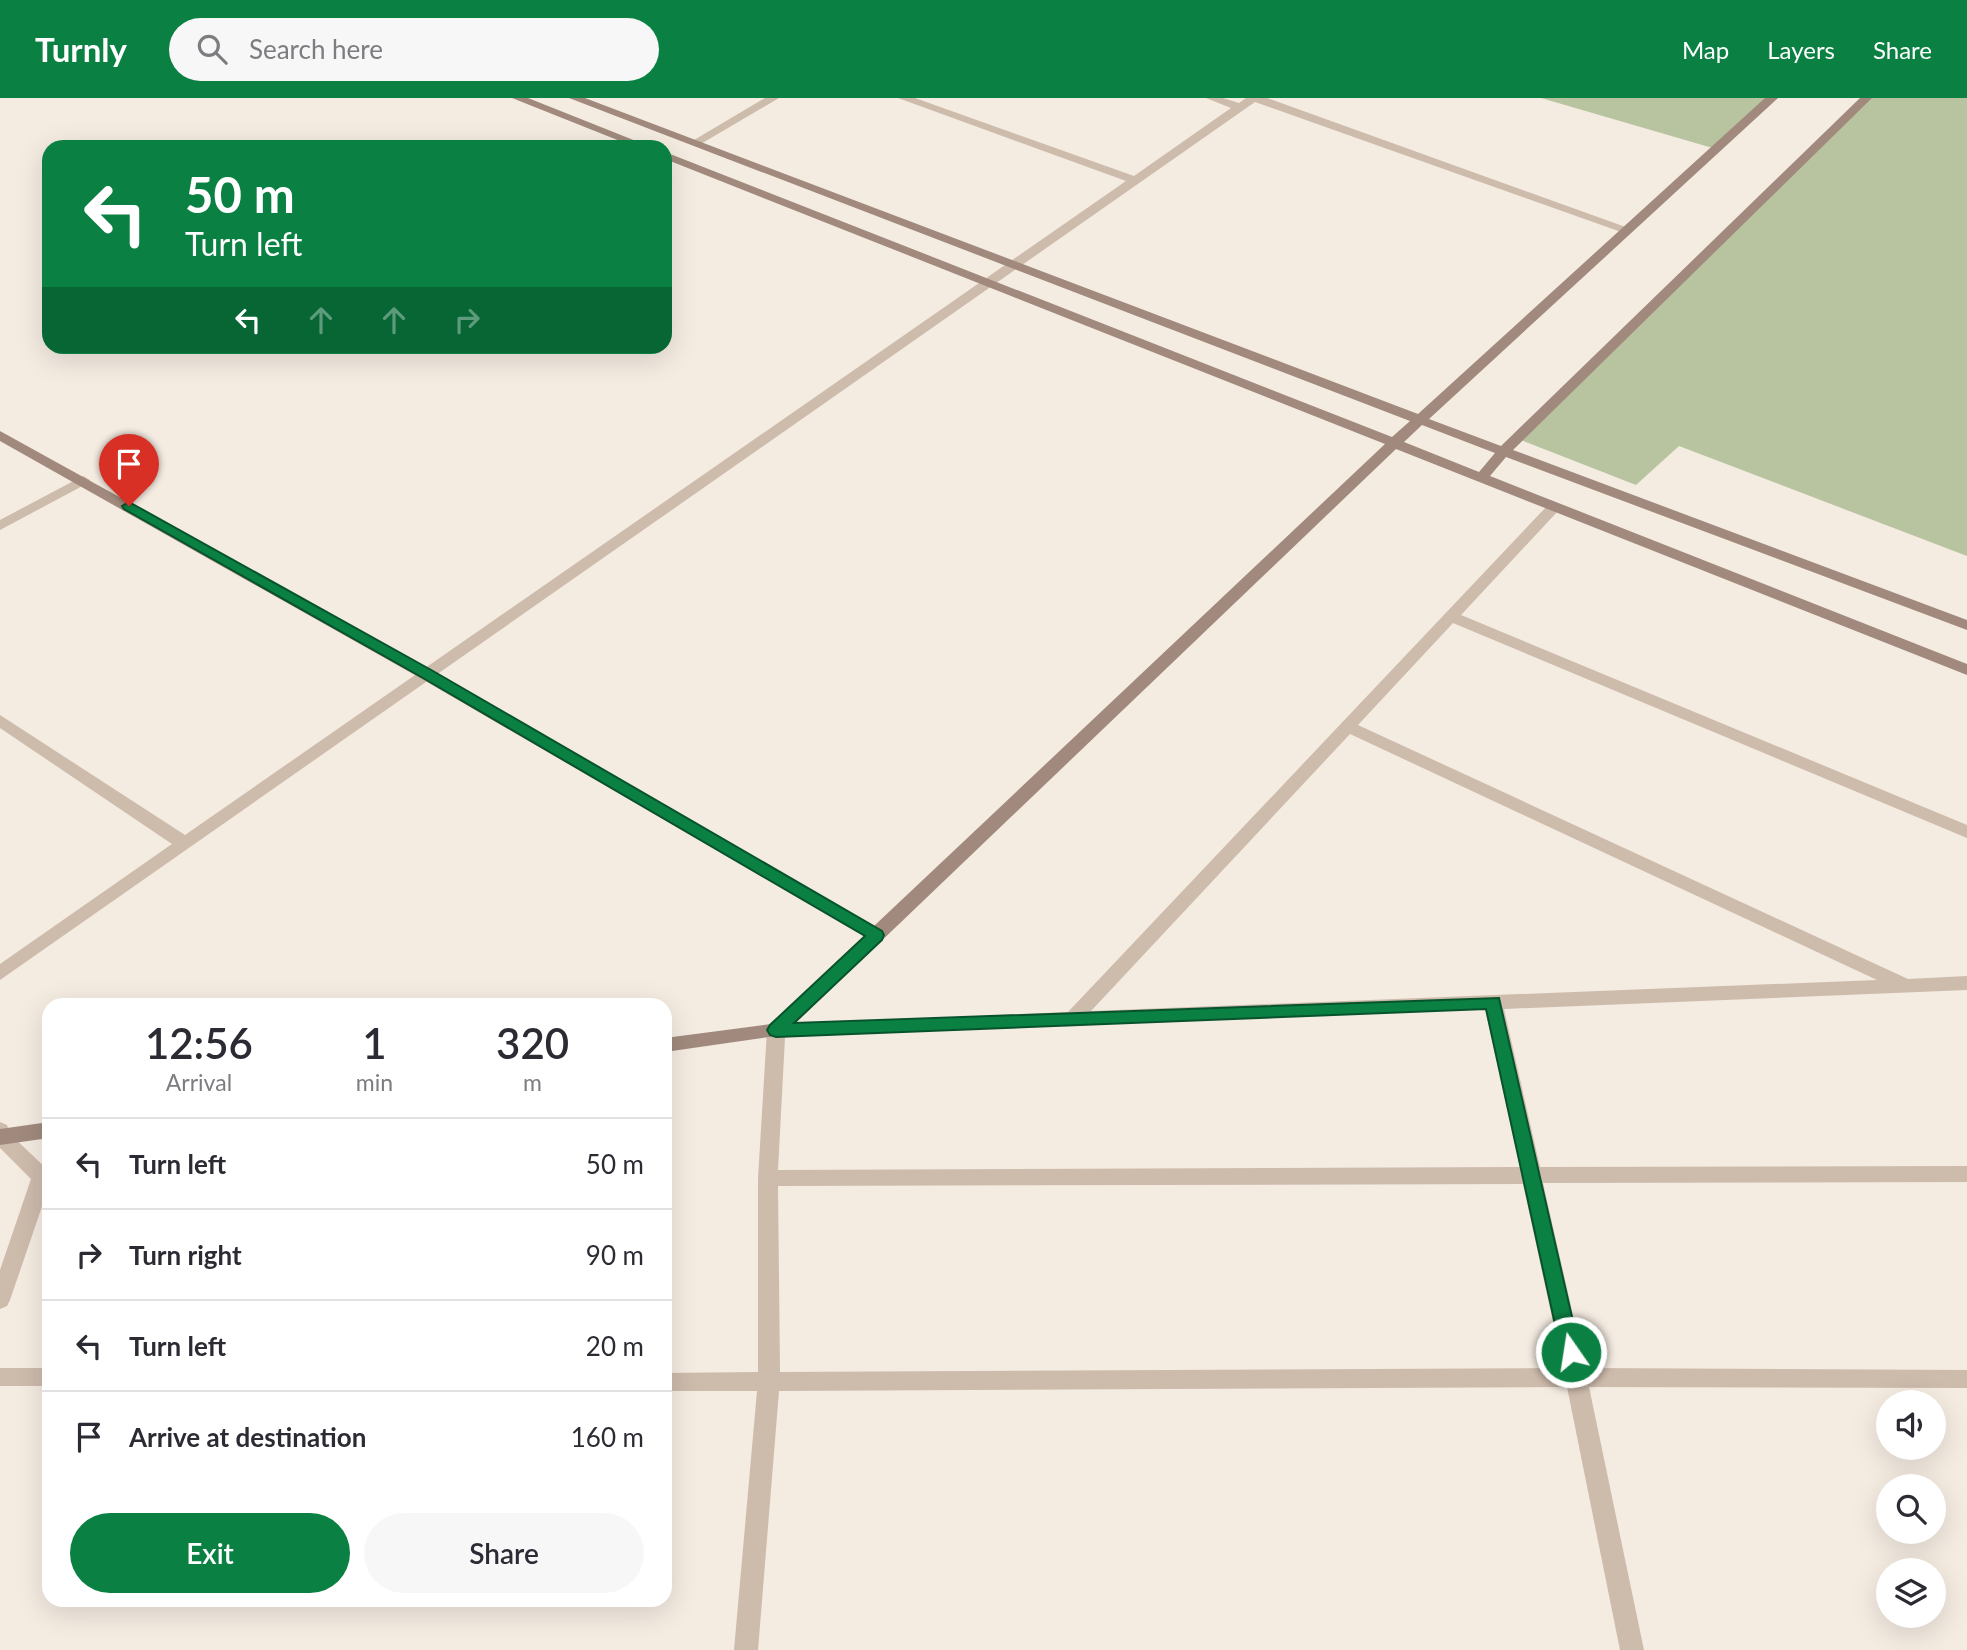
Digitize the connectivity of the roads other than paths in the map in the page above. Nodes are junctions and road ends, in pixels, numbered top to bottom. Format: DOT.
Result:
graph roads {
  1 [pos="518,98"];
  2 [pos="575,98"];
  3 [pos="773,98"];
  4 [pos="904,98"];
  5 [pos="1212,98"];
  6 [pos="1254,98"];
  7 [pos="1772,98"];
  8 [pos="1866,98"];
  9 [pos="1240,107"];
  10 [pos="627,140"];
  11 [pos="695,143"];
  12 [pos="672,158"];
  13 [pos="1135,180"];
  14 [pos="1628,230"];
  15 [pos="1014,265"];
  16 [pos="991,281"];
  17 [pos="1420,421"];
  18 [pos="0,435"];
  19 [pos="1393,444"];
  20 [pos="1503,452"];
  21 [pos="1480,479"];
  22 [pos="83,480"];
  23 [pos="1553,508"];
  24 [pos="0,526"];
  25 [pos="1450,615"];
  26 [pos="1967,625"];
  27 [pos="1967,670"];
  28 [pos="428,674"];
  29 [pos="0,720"];
  30 [pos="1346,726"];
  31 [pos="1967,832"];
  32 [pos="185,844"];
  33 [pos="876,935"];
  34 [pos="0,973"];
  35 [pos="1967,983"];
  36 [pos="1906,986"];
  37 [pos="1493,1002"];
  38 [pos="1072,1019"];
  39 [pos="776,1030"];
  40 [pos="672,1044"];
  41 [pos="42,1131"];
  42 [pos="0,1134"];
  43 [pos="1967,1174"];
  44 [pos="1530,1175"];
  45 [pos="768,1178"];
  46 [pos="0,1300"];
  47 [pos="0,1377"];
  48 [pos="42,1377"];
  49 [pos="1576,1377"];
  50 [pos="1967,1379"];
  51 [pos="672,1382"];
  52 [pos="769,1383"];
  53 [pos="746,1650"];
  54 [pos="1632,1650"];
  1 -- 10 [label="street"];
  2 -- 11 [label="street"];
  3 -- 11 [label="street"];
  4 -- 13 [label="street"];
  5 -- 9 [label="street"];
  6 -- 9 [label="street"];
  6 -- 14 [label="street"];
  7 -- 14 [label="street"];
  8 -- 20 [label="street"];
  9 -- 13 [label="street"];
  11 -- 15 [label="street"];
  12 -- 16 [label="street"];
  13 -- 15 [label="street"];
  14 -- 17 [label="street"];
  15 -- 16 [label="street"];
  15 -- 17 [label="street"];
  16 -- 19 [label="street"];
  16 -- 28 [label="street"];
  17 -- 19 [label="street"];
  17 -- 20 [label="street"];
  18 -- 22 [label="street"];
  19 -- 21 [label="street"];
  19 -- 33 [label="street"];
  20 -- 21 [label="street"];
  20 -- 26 [label="street"];
  21 -- 23 [label="street"];
  22 -- 24 [label="street"];
  22 -- 28 [label="street"];
  23 -- 25 [label="street"];
  23 -- 27 [label="street"];
  25 -- 30 [label="street"];
  25 -- 31 [label="street"];
  28 -- 32 [label="street"];
  28 -- 33 [label="street"];
  29 -- 32 [label="street"];
  30 -- 36 [label="street"];
  30 -- 38 [label="street"];
  32 -- 34 [label="street"];
  33 -- 39 [label="street"];
  35 -- 36 [label="street"];
  36 -- 37 [label="street"];
  37 -- 38 [label="street"];
  37 -- 44 [label="street"];
  38 -- 39 [label="street"];
  39 -- 40 [label="street"];
  39 -- 45 [label="street"];
  41 -- 42 [label="street"];
  42 -- 46 [label="street"];
  43 -- 44 [label="street"];
  44 -- 45 [label="street"];
  44 -- 49 [label="street"];
  45 -- 52 [label="street"];
  47 -- 48 [label="street"];
  49 -- 50 [label="street"];
  49 -- 52 [label="street"];
  49 -- 54 [label="street"];
  51 -- 52 [label="street"];
  52 -- 53 [label="street"];
}
